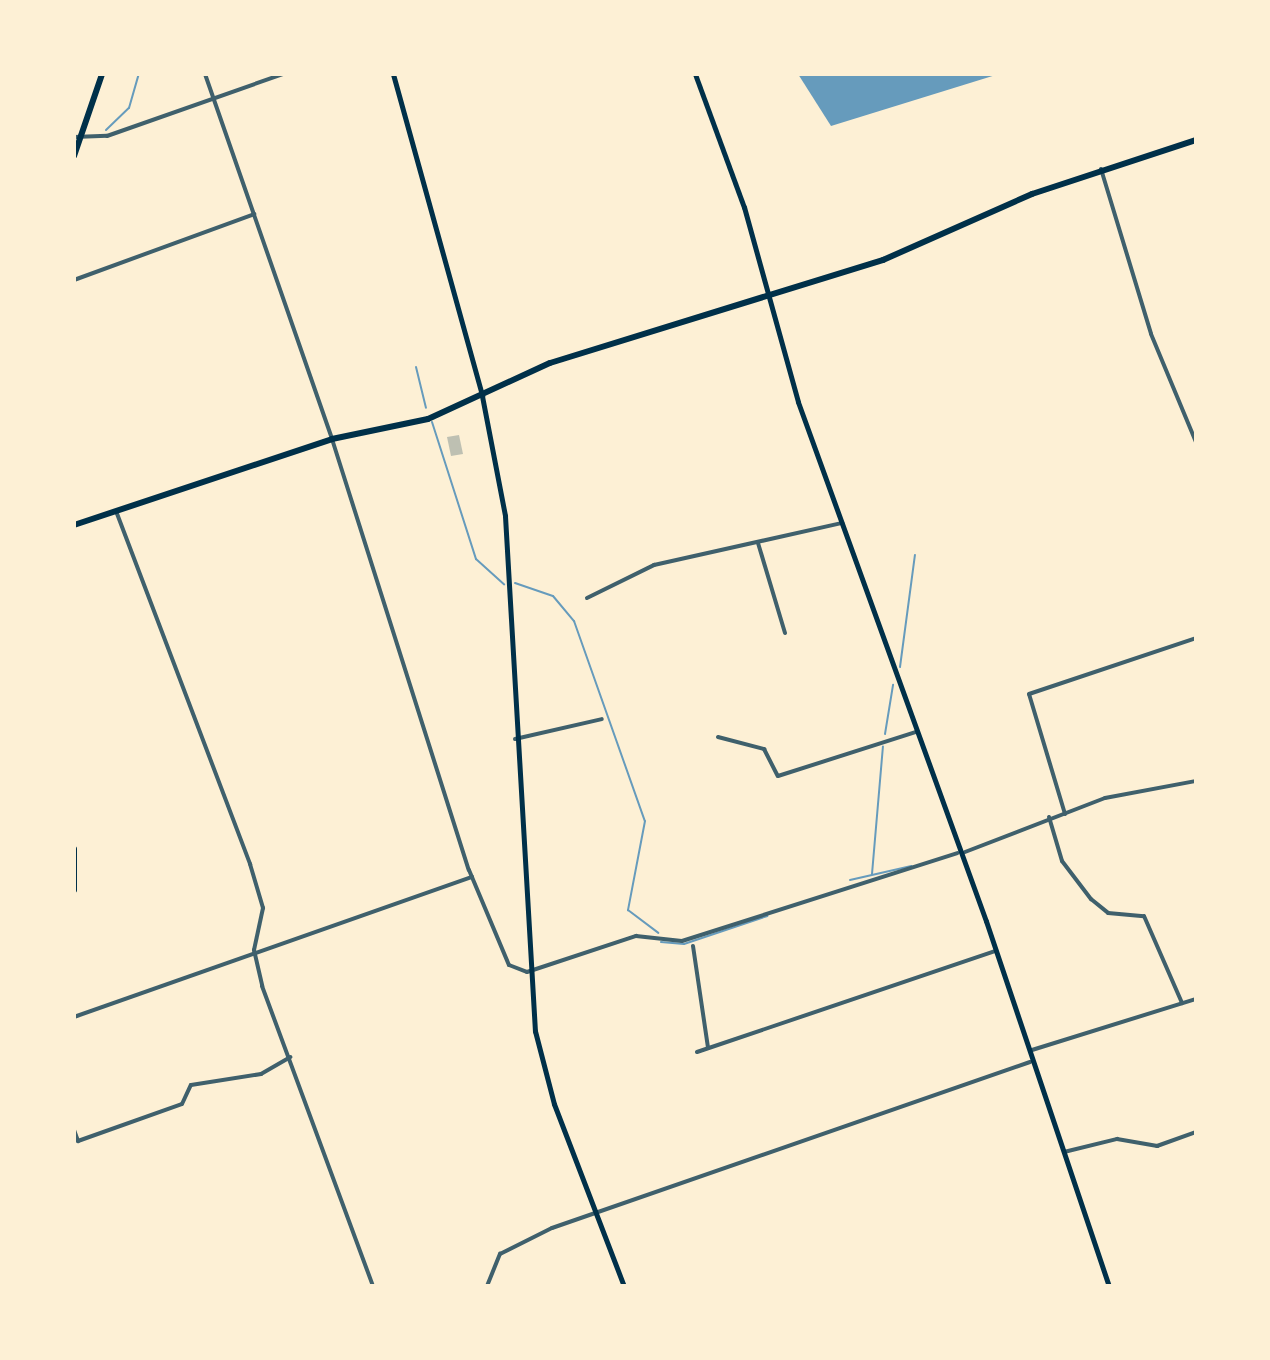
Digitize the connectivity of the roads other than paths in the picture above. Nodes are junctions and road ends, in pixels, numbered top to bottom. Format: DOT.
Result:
graph roads {
  1 [pos="102,74"];
  2 [pos="205,74"];
  3 [pos="283,74"];
  4 [pos="393,74"];
  5 [pos="695,74"];
  6 [pos="215,99"];
  7 [pos="76,137"];
  8 [pos="1196,140"];
  9 [pos="74,156"];
  10 [pos="1101,169"];
  11 [pos="254,214"];
  12 [pos="74,280"];
  13 [pos="766,291"];
  14 [pos="482,396"];
  15 [pos="332,439"];
  16 [pos="1196,442"];
  17 [pos="116,511"];
  18 [pos="843,523"];
  19 [pos="74,525"];
  20 [pos="758,542"];
  21 [pos="587,598"];
  22 [pos="785,633"];
  23 [pos="1196,638"];
  24 [pos="602,719"];
  25 [pos="916,732"];
  26 [pos="718,737"];
  27 [pos="515,739"];
  28 [pos="1196,781"];
  29 [pos="1065,814"];
  30 [pos="1049,817"];
  31 [pos="74,849"];
  32 [pos="965,852"];
  33 [pos="957,853"];
  34 [pos="472,877"];
  35 [pos="74,890"];
  36 [pos="693,946"];
  37 [pos="254,950"];
  38 [pos="996,951"];
  39 [pos="527,972"];
  40 [pos="1196,999"];
  41 [pos="1182,1003"];
  42 [pos="74,1017"];
  43 [pos="708,1048"];
  44 [pos="1032,1050"];
  45 [pos="697,1052"];
  46 [pos="290,1057"];
  47 [pos="1030,1062"];
  48 [pos="74,1130"];
  49 [pos="1196,1132"];
  50 [pos="1064,1152"];
  51 [pos="595,1214"];
  52 [pos="373,1286"];
  53 [pos="487,1286"];
  54 [pos="624,1286"];
  55 [pos="1109,1286"];
  1 -- 7 [label="main road"];
  2 -- 6 [label="street"];
  3 -- 6 [label="street"];
  4 -- 14 [label="main road"];
  5 -- 13 [label="main road"];
  6 -- 7 [label="street"];
  6 -- 11 [label="street"];
  7 -- 9 [label="main road"];
  8 -- 10 [label="main road"];
  10 -- 13 [label="main road"];
  10 -- 16 [label="street"];
  11 -- 12 [label="street"];
  11 -- 15 [label="street"];
  13 -- 14 [label="main road"];
  13 -- 18 [label="main road"];
  14 -- 15 [label="main road"];
  14 -- 27 [label="main road"];
  15 -- 17 [label="main road"];
  15 -- 34 [label="street"];
  17 -- 19 [label="main road"];
  17 -- 37 [label="street"];
  18 -- 20 [label="street"];
  18 -- 25 [label="main road"];
  20 -- 21 [label="street"];
  20 -- 22 [label="street"];
  23 -- 29 [label="street"];
  24 -- 27 [label="street"];
  25 -- 26 [label="street"];
  25 -- 33 [label="main road"];
  27 -- 39 [label="main road"];
  28 -- 29 [label="street"];
  29 -- 30 [label="street"];
  30 -- 32 [label="street"];
  30 -- 41 [label="street"];
  31 -- 35 [label="main road"];
  33 -- 38 [label="main road"];
  33 -- 39 [label="street"];
  34 -- 37 [label="street"];
  34 -- 39 [label="street"];
  36 -- 43 [label="street"];
  37 -- 42 [label="street"];
  37 -- 46 [label="street"];
  38 -- 43 [label="street"];
  38 -- 47 [label="main road"];
  39 -- 51 [label="main road"];
  40 -- 41 [label="street"];
  41 -- 44 [label="street"];
  43 -- 45 [label="street"];
  46 -- 48 [label="street"];
  46 -- 52 [label="street"];
  47 -- 50 [label="main road"];
  47 -- 51 [label="street"];
  49 -- 50 [label="street"];
  50 -- 55 [label="main road"];
  51 -- 53 [label="street"];
  51 -- 54 [label="main road"];
}
